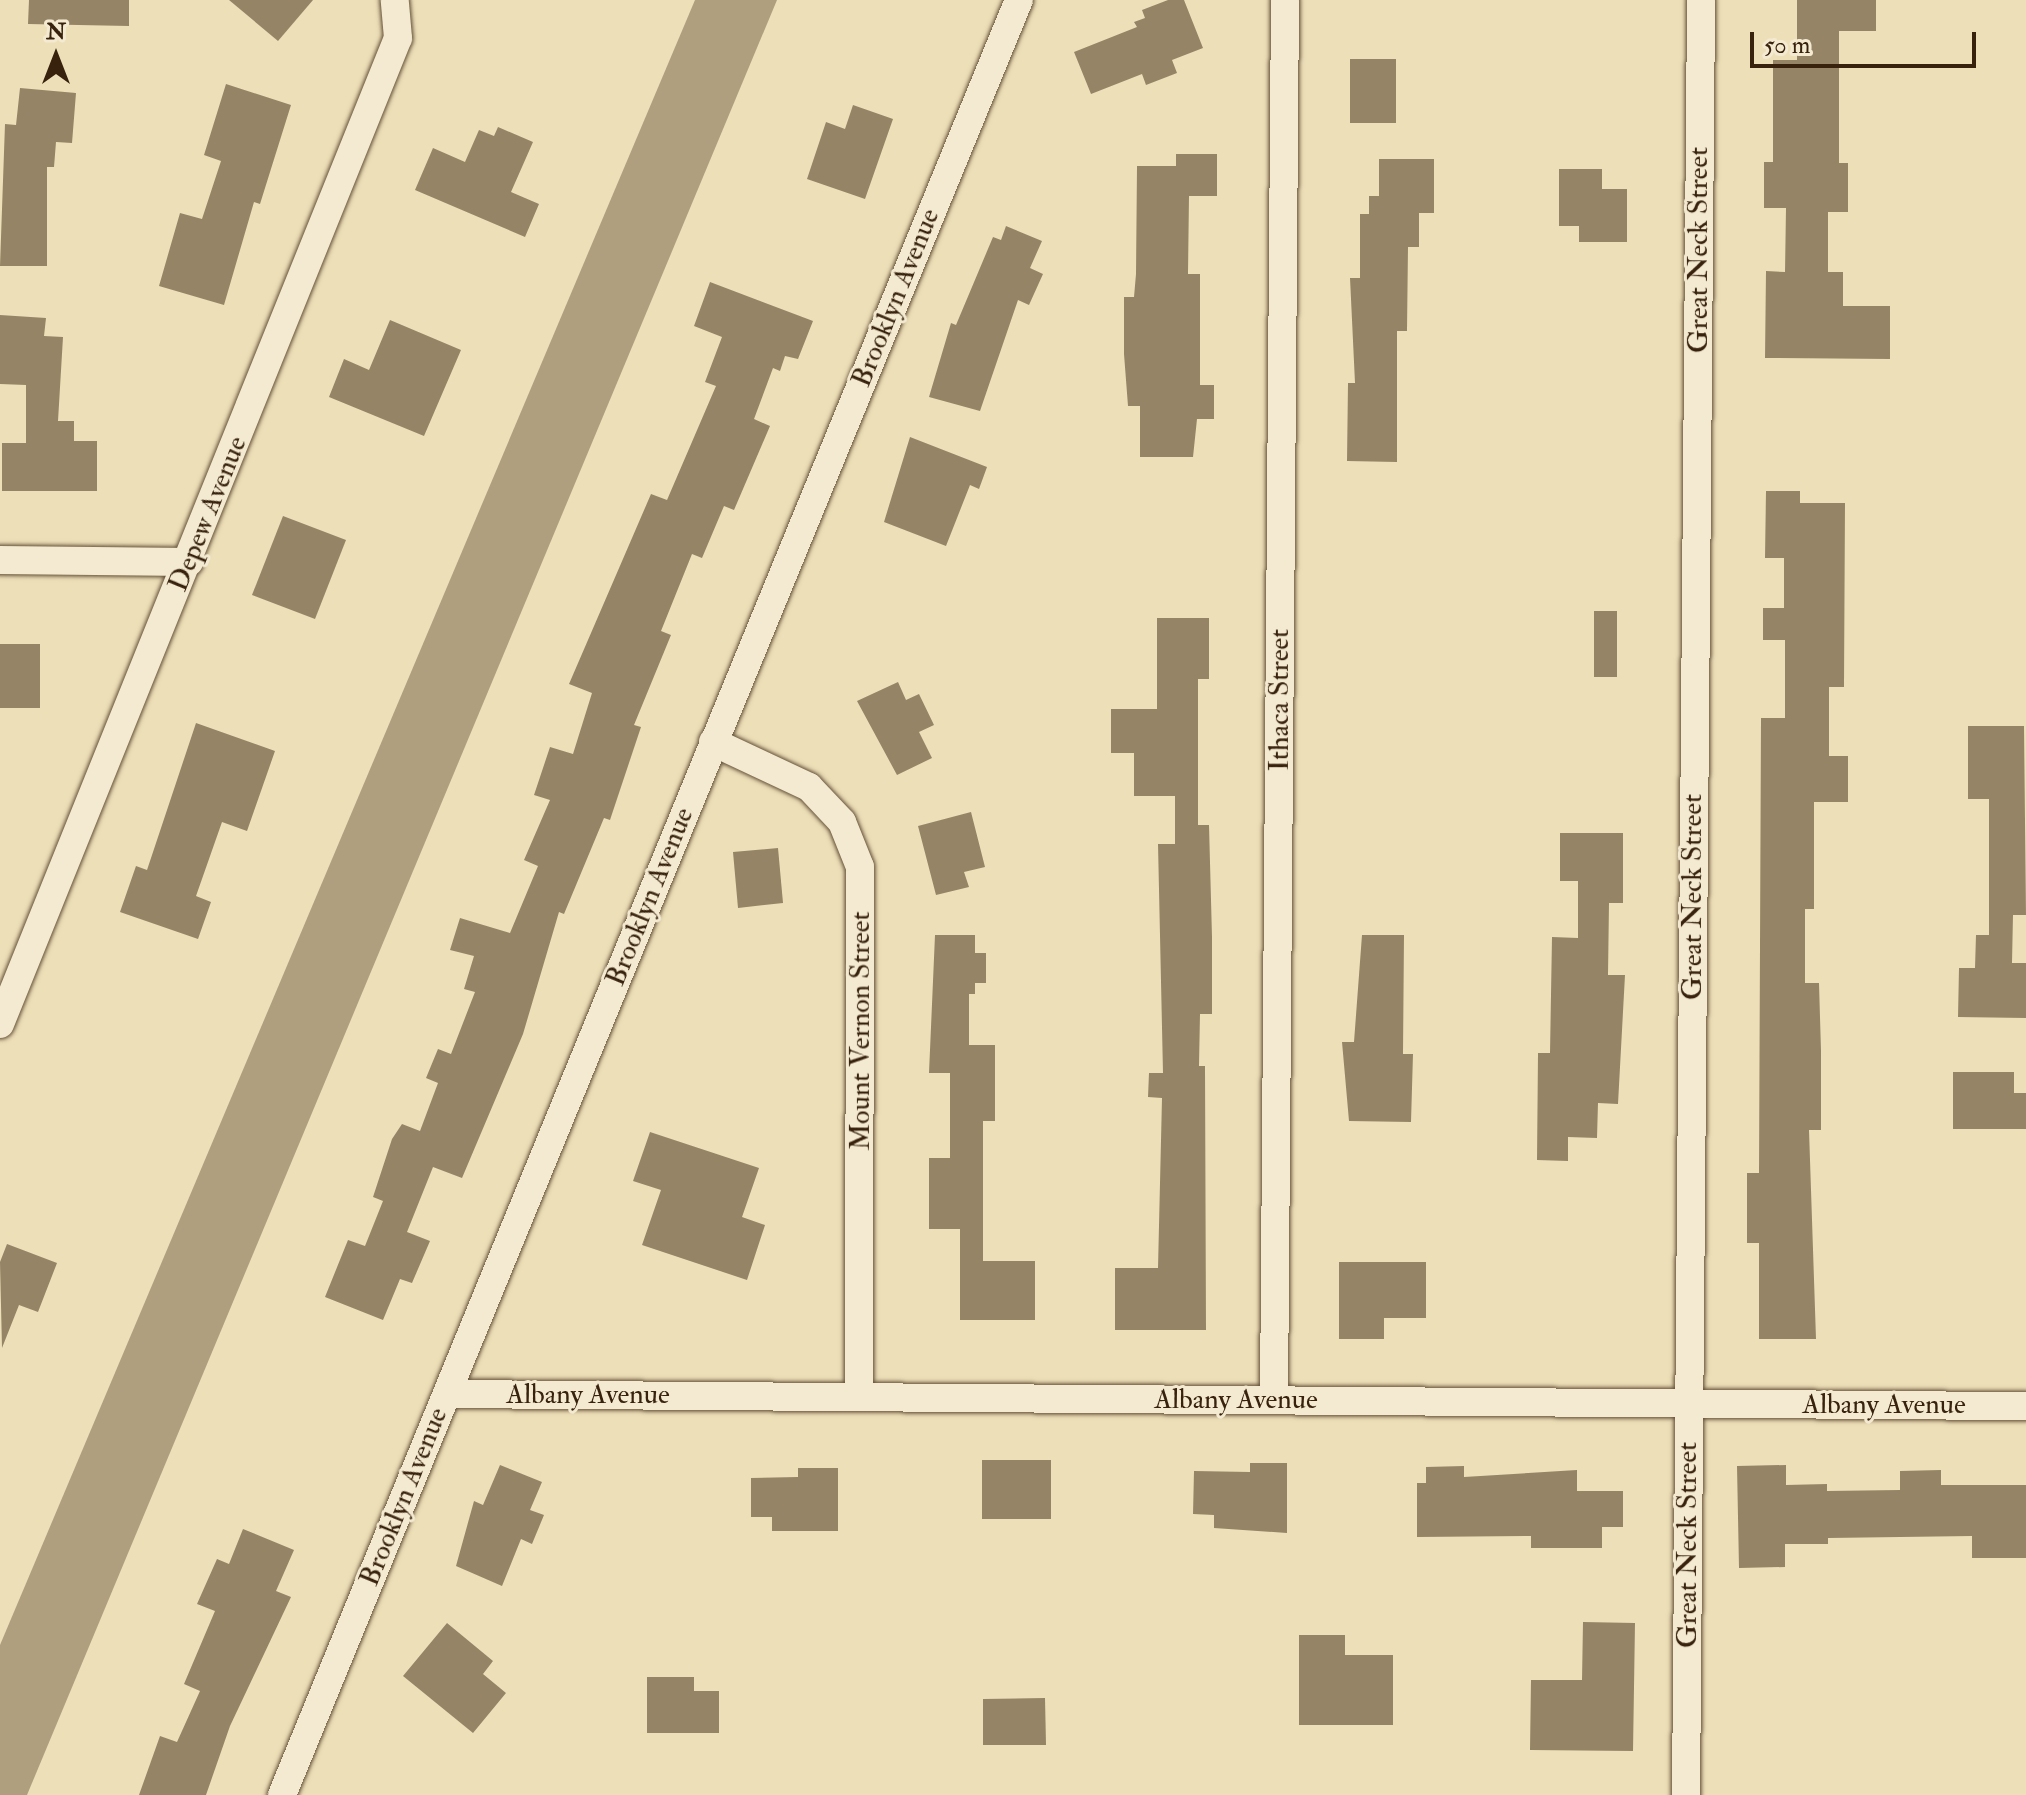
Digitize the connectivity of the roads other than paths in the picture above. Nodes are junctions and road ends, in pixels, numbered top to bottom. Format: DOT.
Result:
graph roads {
  1 [pos="395,0"];
  2 [pos="1019,0"];
  3 [pos="1285,0"];
  4 [pos="1701,0"];
  5 [pos="0,560"];
  6 [pos="189,562"];
  7 [pos="713,742"];
  8 [pos="10,975"];
  9 [pos="0,1024"];
  10 [pos="447,1394"];
  11 [pos="859,1397"];
  12 [pos="1274,1400"];
  13 [pos="1689,1404"];
  14 [pos="2026,1406"];
  15 [pos="282,1795"];
  16 [pos="1686,1795"];
  1 -- 6 [label="street, Depew Avenue"];
  2 -- 7 [label="street, Brooklyn Avenue"];
  3 -- 12 [label="street, Ithaca Street"];
  4 -- 13 [label="street, Great Neck Street"];
  5 -- 6 [label="street"];
  6 -- 8 [label="street, Depew Avenue"];
  7 -- 10 [label="street, Brooklyn Avenue"];
  7 -- 11 [label="street, Mount Vernon Street"];
  8 -- 9 [label="street, Depew Avenue"];
  10 -- 11 [label="street, Albany Avenue"];
  10 -- 15 [label="street, Brooklyn Avenue"];
  11 -- 12 [label="street, Albany Avenue"];
  12 -- 13 [label="street, Albany Avenue"];
  13 -- 14 [label="street, Albany Avenue"];
  13 -- 16 [label="street, Great Neck Street"];
}
